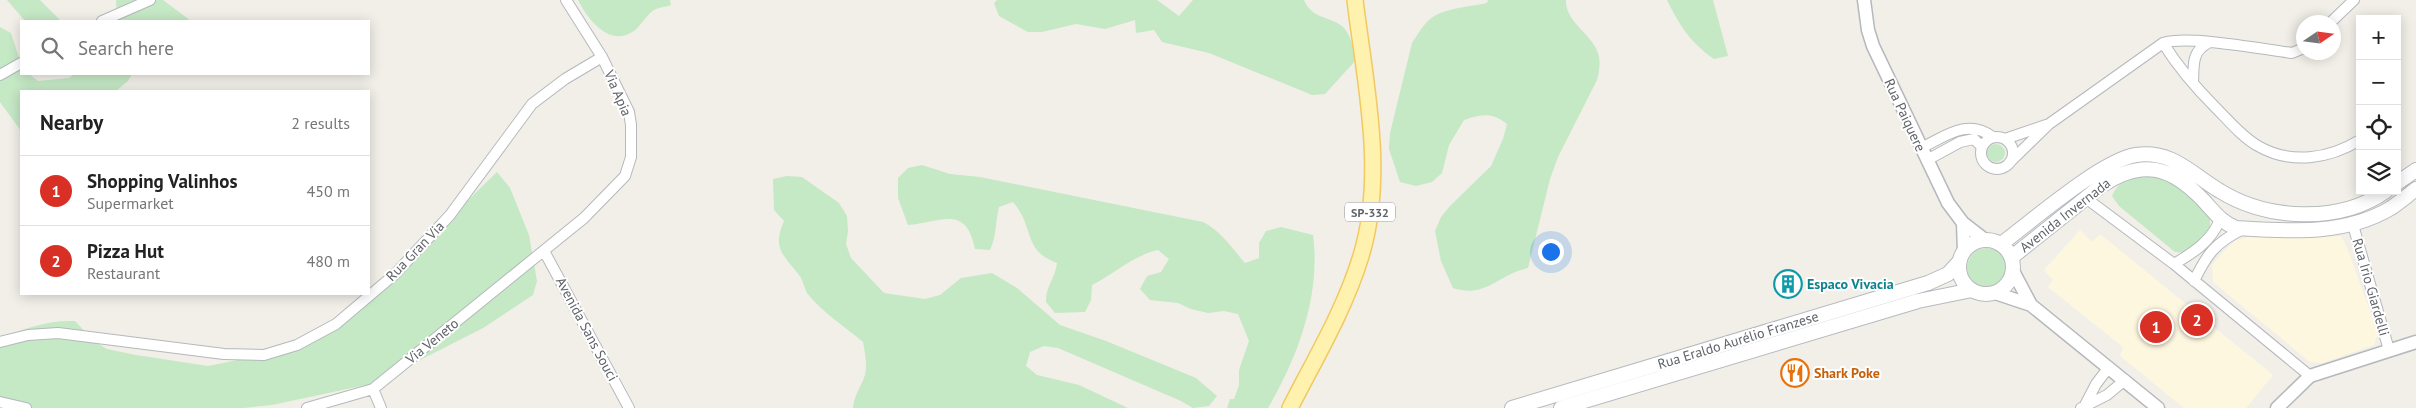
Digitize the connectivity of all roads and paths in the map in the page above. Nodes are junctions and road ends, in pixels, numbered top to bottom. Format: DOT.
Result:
graph roads {
  1 [pos="150,0"];
  2 [pos="566,0"];
  3 [pos="1355,0"];
  4 [pos="1864,0"];
  5 [pos="2354,0"];
  6 [pos="2339,15"];
  7 [pos="104,20"];
  8 [pos="2163,43"];
  9 [pos="2208,43"];
  10 [pos="2296,51"];
  11 [pos="602,57"];
  12 [pos="20,64"];
  13 [pos="0,75"];
  14 [pos="2193,83"];
  15 [pos="2050,124"];
  16 [pos="1993,137"];
  17 [pos="2006,139"];
  18 [pos="2356,142"];
  19 [pos="1982,148"];
  20 [pos="1924,154"];
  21 [pos="2009,163"];
  22 [pos="2416,170"];
  23 [pos="2401,180"];
  24 [pos="2416,189"];
  25 [pos="2378,195"];
  26 [pos="2086,199"];
  27 [pos="2252,207"];
  28 [pos="2220,219"];
  29 [pos="1963,223"];
  30 [pos="2352,225"];
  31 [pos="2243,228"];
  32 [pos="1985,240"];
  33 [pos="2001,244"];
  34 [pos="544,251"];
  35 [pos="1961,257"];
  36 [pos="2012,264"];
  37 [pos="2174,264"];
  38 [pos="2194,281"];
  39 [pos="1972,290"];
  40 [pos="1995,293"];
  41 [pos="2031,304"];
  42 [pos="0,342"];
  43 [pos="2416,342"];
  44 [pos="2389,350"];
  45 [pos="2109,367"];
  46 [pos="2310,376"];
  47 [pos="2125,380"];
  48 [pos="373,389"];
  49 [pos="0,402"];
  50 [pos="2083,407"];
  51 [pos="26,408"];
  52 [pos="307,408"];
  53 [pos="381,408"];
  54 [pos="629,408"];
  55 [pos="1290,408"];
  56 [pos="1512,408"];
  57 [pos="1561,408"];
  58 [pos="2158,408"];
  59 [pos="2277,408"];
  1 -- 7 [label="street"];
  2 -- 11 [label="street, Via Apia"];
  3 -- 55 [label="main road, SP-332"];
  4 -- 20 [label="street, Rua Paiquere"];
  5 -- 6 [label="street"];
  8 -- 9 [label="street"];
  8 -- 14 [label="street"];
  8 -- 15 [label="street"];
  9 -- 10 [label="street"];
  9 -- 14 [label="street"];
  11 -- 34 [label="street, Via Apia"];
  11 -- 42 [label="street, Rua Gran Via"];
  12 -- 13 [label="street"];
  14 -- 18 [label="street"];
  15 -- 17 [label="street"];
  15 -- 21 [label="street"];
  16 -- 17 [label="street"];
  16 -- 19 [label="street"];
  16 -- 20 [label="street"];
  17 -- 21 [label="street"];
  19 -- 20 [label="street"];
  19 -- 21 [label="street"];
  20 -- 29 [label="street, Rua Paiquere"];
  22 -- 23 [label="main road"];
  24 -- 30 [label="main road, Avenida Invernada"];
  25 -- 27 [label="main road, Avenida Invernada"];
  26 -- 28 [label="main road, Avenida Invernada"];
  26 -- 36 [label="main road, Avenida Invernada"];
  26 -- 37 [label="street"];
  27 -- 28 [label="main road"];
  27 -- 33 [label="main road, Avenida Invernada"];
  28 -- 31 [label="main road, Avenida Invernada"];
  28 -- 37 [label="street"];
  29 -- 32 [label="street, Rua Paiquere"];
  29 -- 35 [label="street"];
  30 -- 31 [label="main road, Avenida Invernada"];
  30 -- 44 [label="street, Rua Irio Giardelli"];
  31 -- 38 [label="street"];
  32 -- 33 [label="main road"];
  32 -- 35 [label="main road"];
  33 -- 36 [label="main road"];
  34 -- 48 [label="street, Via Veneto"];
  34 -- 54 [label="street, Avenida Sans Souci"];
  35 -- 39 [label="main road"];
  35 -- 56 [label="main road, Rua Eraldo Aurélio Franzese"];
  36 -- 40 [label="main road"];
  36 -- 41 [label="street"];
  37 -- 38 [label="street"];
  38 -- 46 [label="street"];
  39 -- 40 [label="main road"];
  39 -- 57 [label="main road, Rua Eraldo Aurélio Franzese"];
  40 -- 41 [label="street"];
  41 -- 45 [label="street"];
  43 -- 44 [label="street"];
  44 -- 46 [label="street"];
  45 -- 47 [label="street"];
  45 -- 50 [label="street"];
  46 -- 59 [label="street"];
  47 -- 50 [label="street"];
  47 -- 58 [label="street"];
  48 -- 52 [label="street, Via Veneto"];
  48 -- 53 [label="street"];
  49 -- 51 [label="street"];
}
